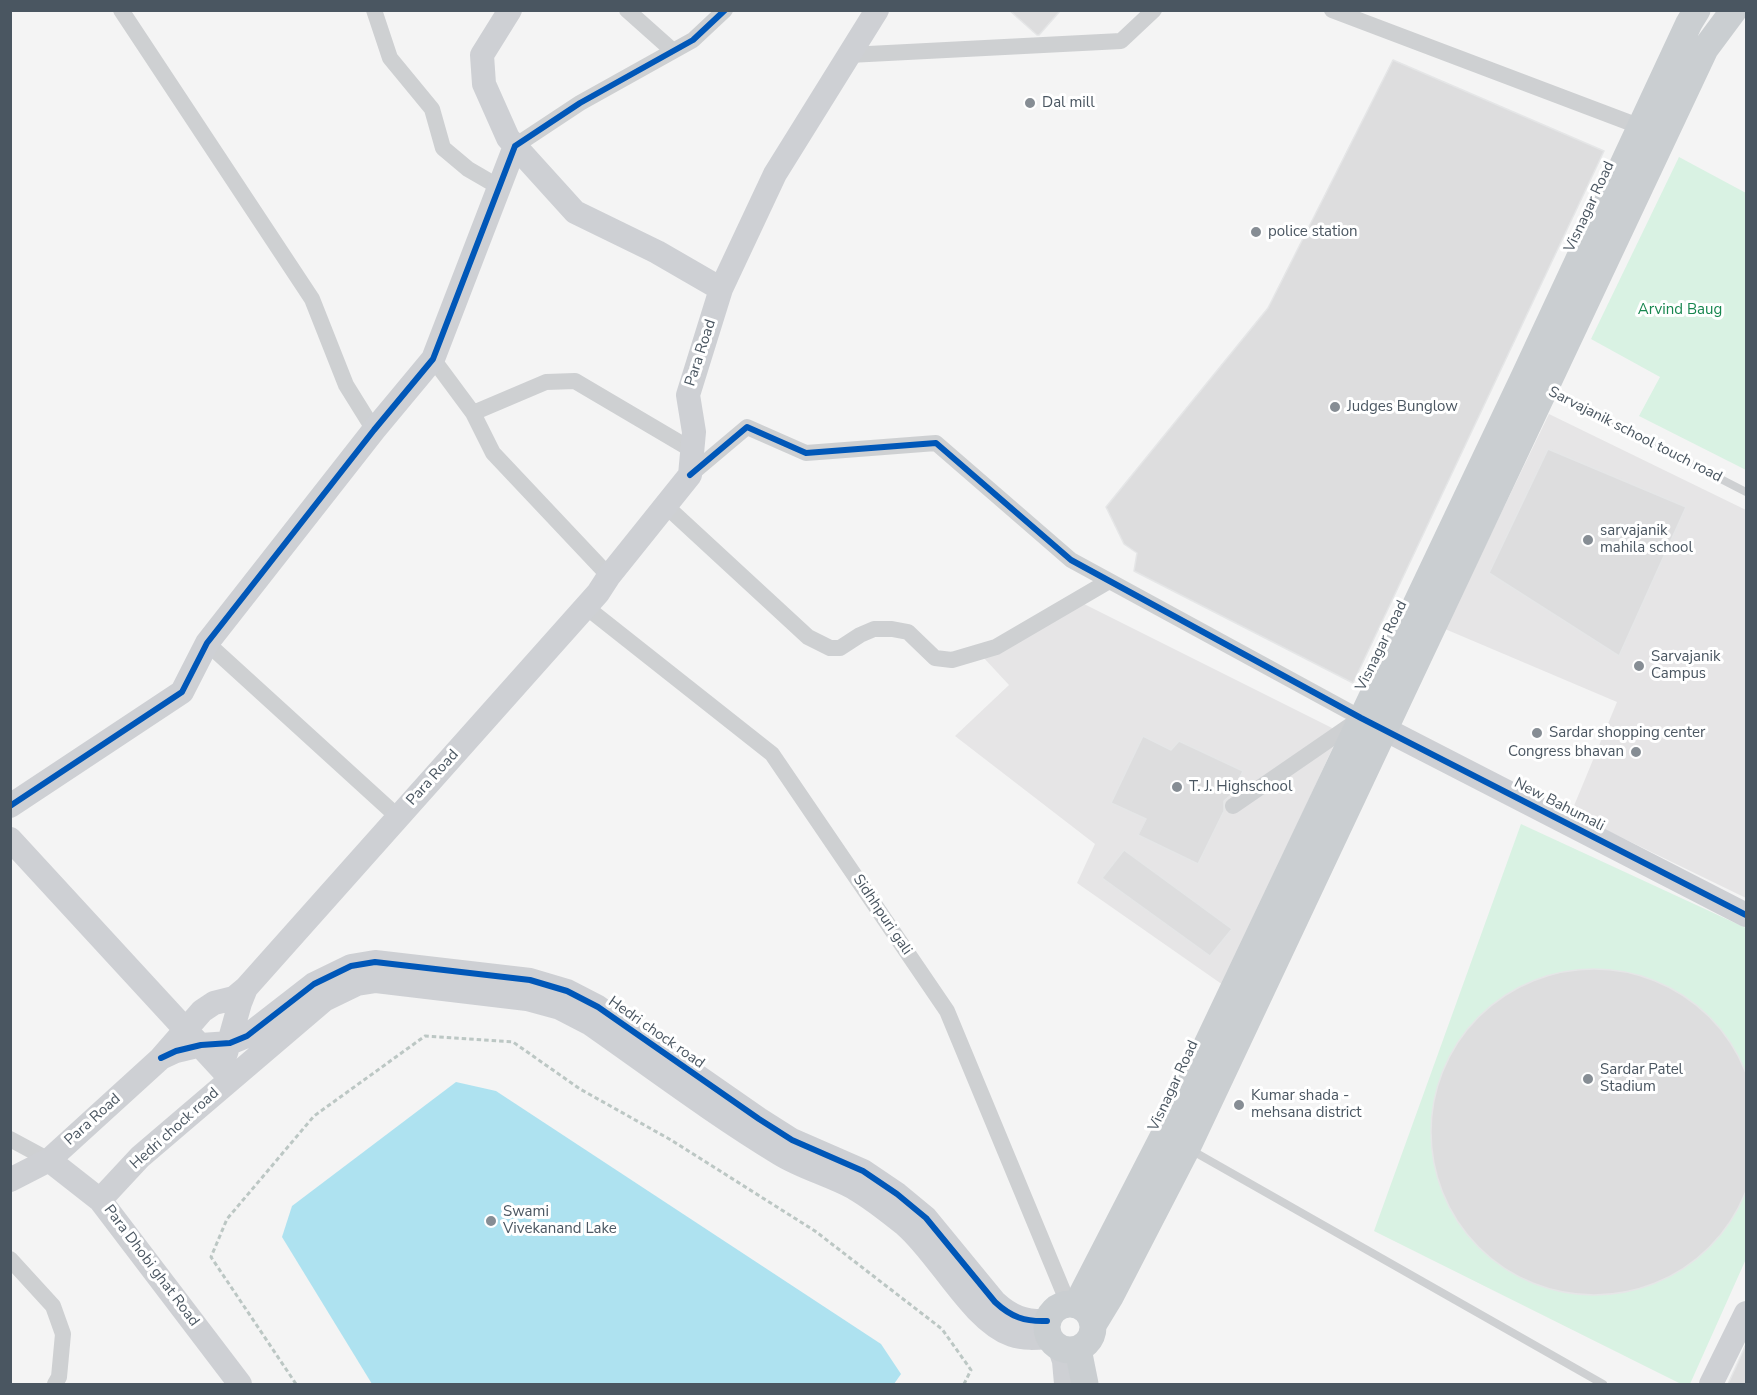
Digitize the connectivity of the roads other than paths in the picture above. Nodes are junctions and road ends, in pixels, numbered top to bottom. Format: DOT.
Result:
graph roads {
  1 [pos="121,10"];
  2 [pos="374,10"];
  3 [pos="510,10"];
  4 [pos="627,10"];
  5 [pos="725,10"];
  6 [pos="877,10"];
  7 [pos="1154,10"];
  8 [pos="1332,10"];
  9 [pos="1697,10"];
  10 [pos="1734,10"];
  11 [pos="673,51"];
  12 [pos="849,55"];
  13 [pos="1653,131"];
  14 [pos="515,146"];
  15 [pos="499,187"];
  16 [pos="721,289"];
  17 [pos="433,359"];
  18 [pos="1535,383"];
  19 [pos="473,412"];
  20 [pos="374,430"];
  21 [pos="692,450"];
  22 [pos="690,475"];
  23 [pos="1746,492"];
  24 [pos="666,506"];
  25 [pos="609,576"];
  26 [pos="1109,581"];
  27 [pos="585,607"];
  28 [pos="207,643"];
  29 [pos="1373,724"];
  30 [pos="10,806"];
  31 [pos="1233,806"];
  32 [pos="398,817"];
  33 [pos="10,839"];
  34 [pos="1746,915"];
  35 [pos="246,988"];
  36 [pos="193,1037"];
  37 [pos="230,1043"];
  38 [pos="161,1058"];
  39 [pos="226,1074"];
  40 [pos="10,1139"];
  41 [pos="1175,1141"];
  42 [pos="49,1160"];
  43 [pos="10,1180"];
  44 [pos="100,1200"];
  45 [pos="11,1262"];
  46 [pos="1079,1311"];
  47 [pos="1746,1314"];
  48 [pos="1058,1339"];
  49 [pos="55,1384"];
  50 [pos="240,1384"];
  51 [pos="1066,1384"];
  52 [pos="1085,1384"];
  53 [pos="1603,1384"];
  54 [pos="1711,1384"];
  1 -- 20 [label="street"];
  2 -- 15 [label="street"];
  3 -- 14 [label="street"];
  4 -- 11 [label="street"];
  5 -- 11 [label="street"];
  6 -- 12 [label="street, Para Road"];
  7 -- 12 [label="street"];
  8 -- 13 [label="street"];
  9 -- 13 [label="main road, Visnagar Road"];
  10 -- 13 [label="main road, Visnagar Road"];
  11 -- 14 [label="street"];
  12 -- 16 [label="street, Para Road"];
  13 -- 18 [label="main road, Visnagar Road"];
  14 -- 15 [label="street"];
  14 -- 16 [label="street"];
  15 -- 17 [label="street"];
  16 -- 21 [label="street, Para Road"];
  17 -- 19 [label="street"];
  17 -- 20 [label="street"];
  18 -- 23 [label="lane, Sarvajanik school touch road"];
  18 -- 29 [label="main road, Visnagar Road"];
  19 -- 21 [label="street"];
  19 -- 25 [label="street"];
  20 -- 28 [label="street"];
  21 -- 22 [label="street, Para Road"];
  22 -- 24 [label="street, Para Road"];
  22 -- 26 [label="street"];
  24 -- 25 [label="street, Para Road"];
  24 -- 26 [label="street"];
  25 -- 27 [label="street, Para Road"];
  26 -- 29 [label="street"];
  27 -- 32 [label="street, Para Road"];
  27 -- 46 [label="street, Sidhhpuri gali"];
  28 -- 30 [label="street"];
  28 -- 32 [label="street"];
  29 -- 31 [label="street"];
  29 -- 34 [label="street, New Bahumali"];
  29 -- 41 [label="main road, Visnagar Road"];
  32 -- 35 [label="street, Para Road"];
  33 -- 36 [label="street"];
  35 -- 36 [label="street, Para Road"];
  35 -- 37 [label="street"];
  36 -- 37 [label="street, Hedri chock road"];
  36 -- 38 [label="street, Hedri chock road"];
  36 -- 39 [label="street"];
  37 -- 39 [label="street"];
  37 -- 48 [label="street, Hedri chock road"];
  38 -- 42 [label="street, Para Road"];
  39 -- 44 [label="street, Hedri chock road"];
  39 -- 48 [label="street, Hedri chock road"];
  40 -- 42 [label="street"];
  41 -- 46 [label="main road, Visnagar Road"];
  41 -- 53 [label="lane"];
  42 -- 43 [label="street, Para Road"];
  42 -- 44 [label="street, Para Dhobi ghat Road"];
  44 -- 50 [label="street, Para Dhobi ghat Road"];
  45 -- 49 [label="street"];
  46 -- 48 [label="main road"];
  46 -- 48 [label="main road, Visnagar Road"];
  47 -- 54 [label="street"];
  48 -- 51 [label="street"];
  48 -- 52 [label="main road"];
}
